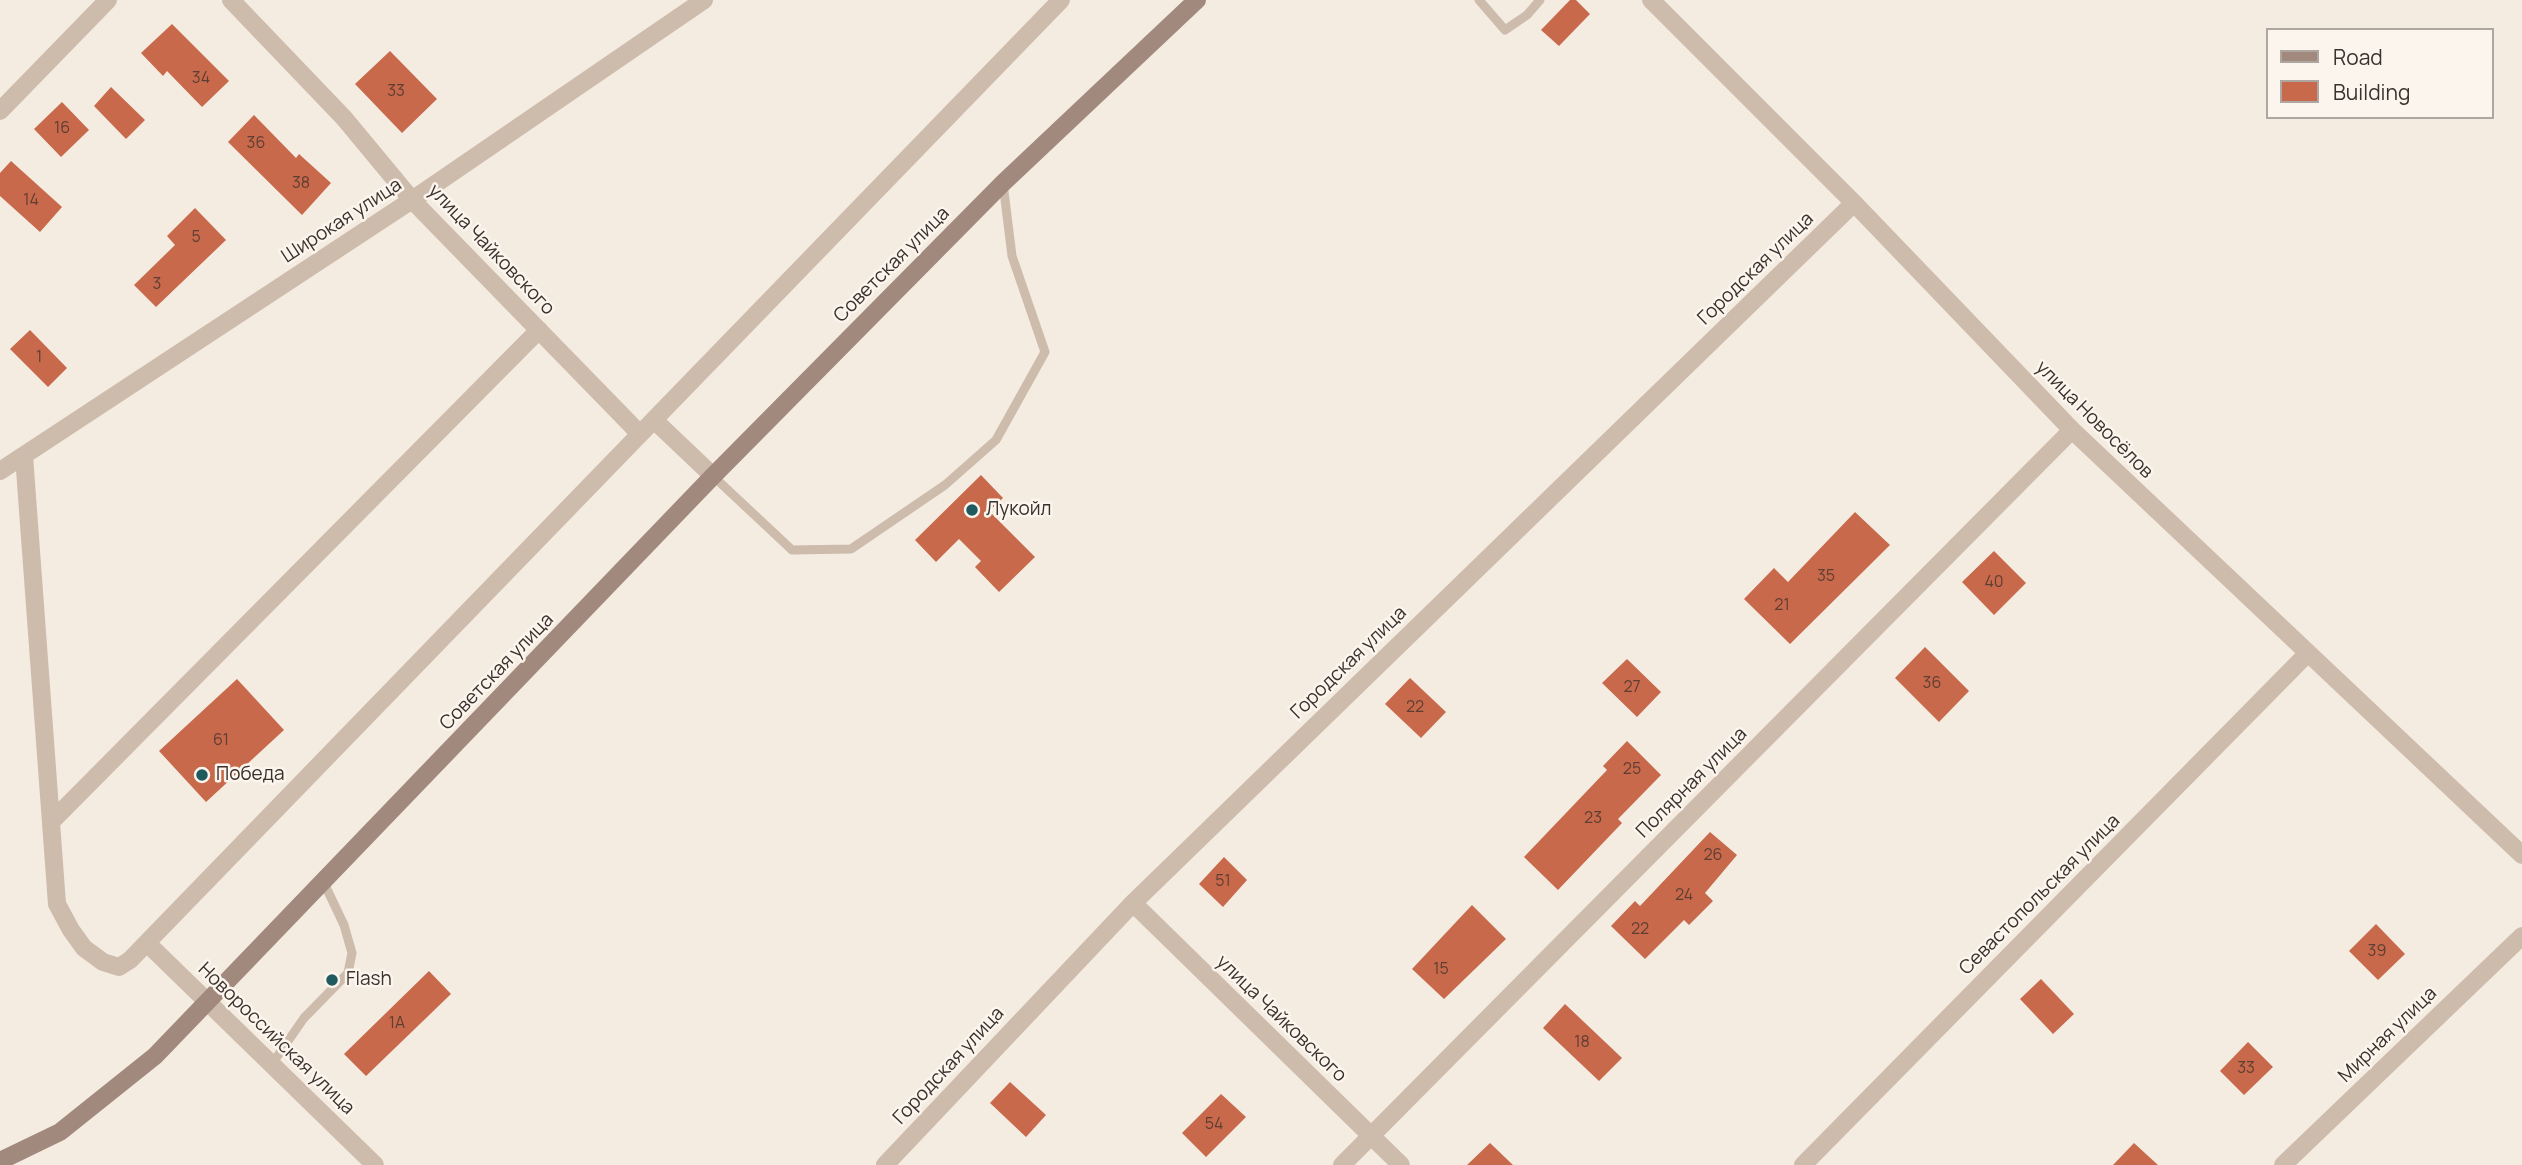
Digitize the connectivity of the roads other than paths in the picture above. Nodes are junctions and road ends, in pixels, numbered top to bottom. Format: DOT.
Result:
graph roads {
  1 [pos="108,0"];
  2 [pos="231,0"];
  3 [pos="704,0"];
  4 [pos="1061,0"];
  5 [pos="1197,0"];
  6 [pos="1479,0"];
  7 [pos="1540,0"];
  8 [pos="1651,0"];
  9 [pos="0,110"];
  10 [pos="1003,183"];
  11 [pos="412,200"];
  12 [pos="1854,203"];
  13 [pos="539,330"];
  14 [pos="654,420"];
  15 [pos="2072,430"];
  16 [pos="640,434"];
  17 [pos="24,456"];
  18 [pos="0,471"];
  19 [pos="713,476"];
  20 [pos="2307,654"];
  21 [pos="51,822"];
  22 [pos="2522,855"];
  23 [pos="324,883"];
  24 [pos="1133,902"];
  25 [pos="2522,936"];
  26 [pos="147,943"];
  27 [pos="209,1002"];
  28 [pos="272,1064"];
  29 [pos="1371,1136"];
  30 [pos="0,1161"];
  31 [pos="375,1165"];
  32 [pos="885,1165"];
  33 [pos="1342,1165"];
  34 [pos="1401,1165"];
  35 [pos="1803,1165"];
  36 [pos="2283,1165"];
  1 -- 9 [label="street"];
  2 -- 11 [label="street, улица Чайковского"];
  3 -- 11 [label="street, Широкая улица"];
  4 -- 14 [label="street"];
  5 -- 10 [label="main road, Советская улица"];
  6 -- 7 [label="lane"];
  8 -- 12 [label="street, улица Новосёлов"];
  10 -- 19 [label="main road, Советская улица"];
  10 -- 19 [label="lane"];
  11 -- 13 [label="street, улица Чайковского"];
  11 -- 17 [label="street, Широкая улица"];
  12 -- 15 [label="street, улица Новосёлов"];
  12 -- 24 [label="street, Городская улица"];
  13 -- 16 [label="street, улица Чайковского"];
  13 -- 21 [label="street"];
  14 -- 16 [label="street"];
  14 -- 19 [label="street"];
  15 -- 20 [label="street, улица Новосёлов"];
  15 -- 29 [label="street, Полярная улица"];
  16 -- 26 [label="street"];
  17 -- 18 [label="street, Широкая улица"];
  17 -- 21 [label="street"];
  19 -- 23 [label="main road, Советская улица"];
  20 -- 22 [label="street, улица Новосёлов"];
  20 -- 35 [label="street, Севастопольская улица"];
  21 -- 26 [label="street"];
  23 -- 27 [label="main road, Советская улица"];
  23 -- 28 [label="lane"];
  24 -- 29 [label="street, улица Чайковского"];
  24 -- 32 [label="street, Городская улица"];
  25 -- 36 [label="street, Мирная улица"];
  26 -- 27 [label="street, Новороссийская улица"];
  27 -- 28 [label="street, Новороссийская улица"];
  27 -- 30 [label="main road, Советская улица"];
  28 -- 31 [label="street, Новороссийская улица"];
  29 -- 33 [label="street, Полярная улица"];
  29 -- 34 [label="street, улица Чайковского"];
}
